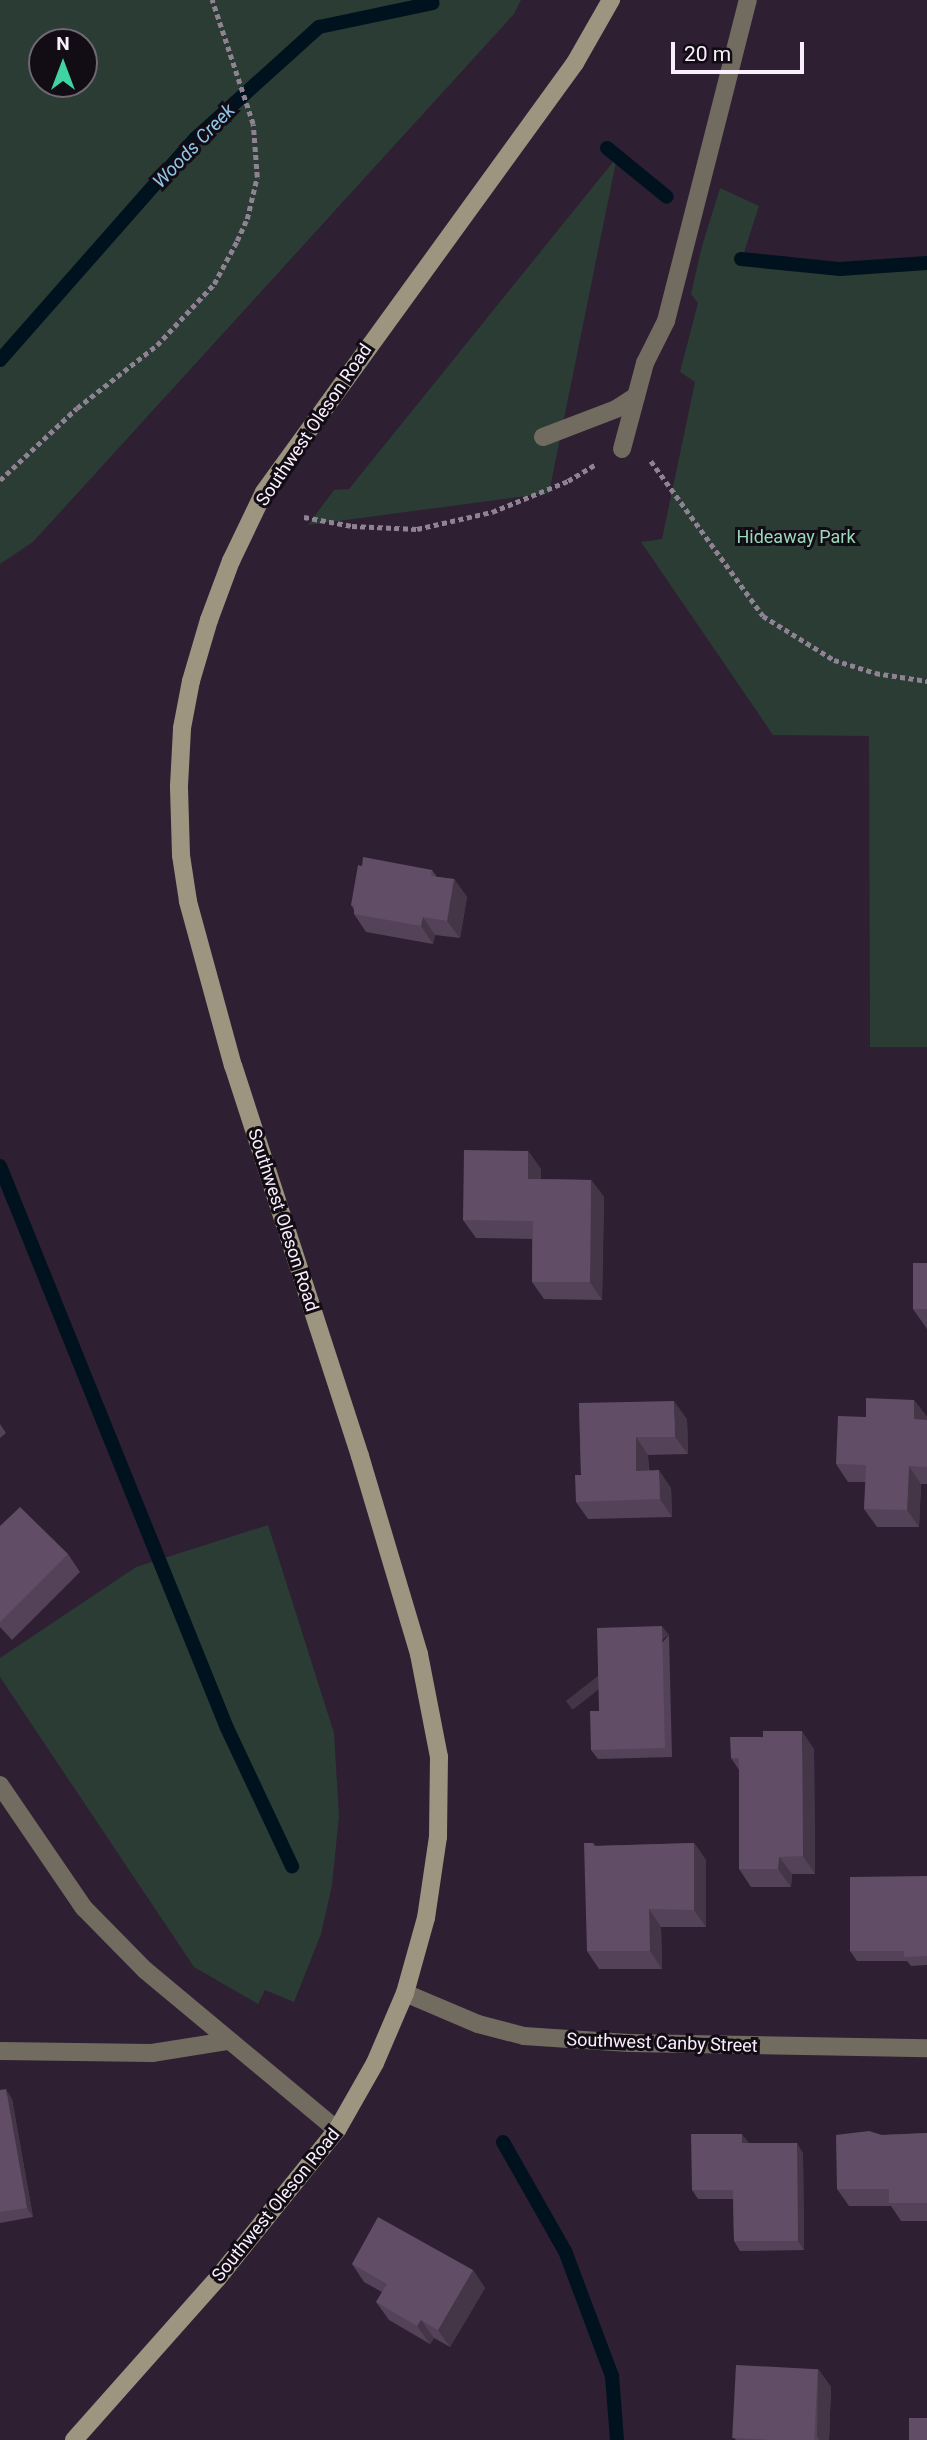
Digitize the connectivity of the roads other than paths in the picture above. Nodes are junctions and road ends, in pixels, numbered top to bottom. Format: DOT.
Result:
graph roads {
  1 [pos="611,0"];
  2 [pos="748,0"];
  3 [pos="636,396"];
  4 [pos="543,437"];
  5 [pos="622,449"];
  6 [pos="0,1786"];
  7 [pos="405,1993"];
  8 [pos="228,2041"];
  9 [pos="927,2048"];
  10 [pos="0,2051"];
  11 [pos="337,2130"];
  12 [pos="74,2440"];
  1 -- 7 [label="main road, Southwest Oleson Road"];
  2 -- 3 [label="street"];
  3 -- 4 [label="street"];
  3 -- 5 [label="street"];
  6 -- 8 [label="street"];
  7 -- 9 [label="street, Southwest Canby Street"];
  7 -- 11 [label="main road, Southwest Oleson Road"];
  8 -- 10 [label="street"];
  8 -- 11 [label="street"];
  11 -- 12 [label="main road, Southwest Oleson Road"];
}
